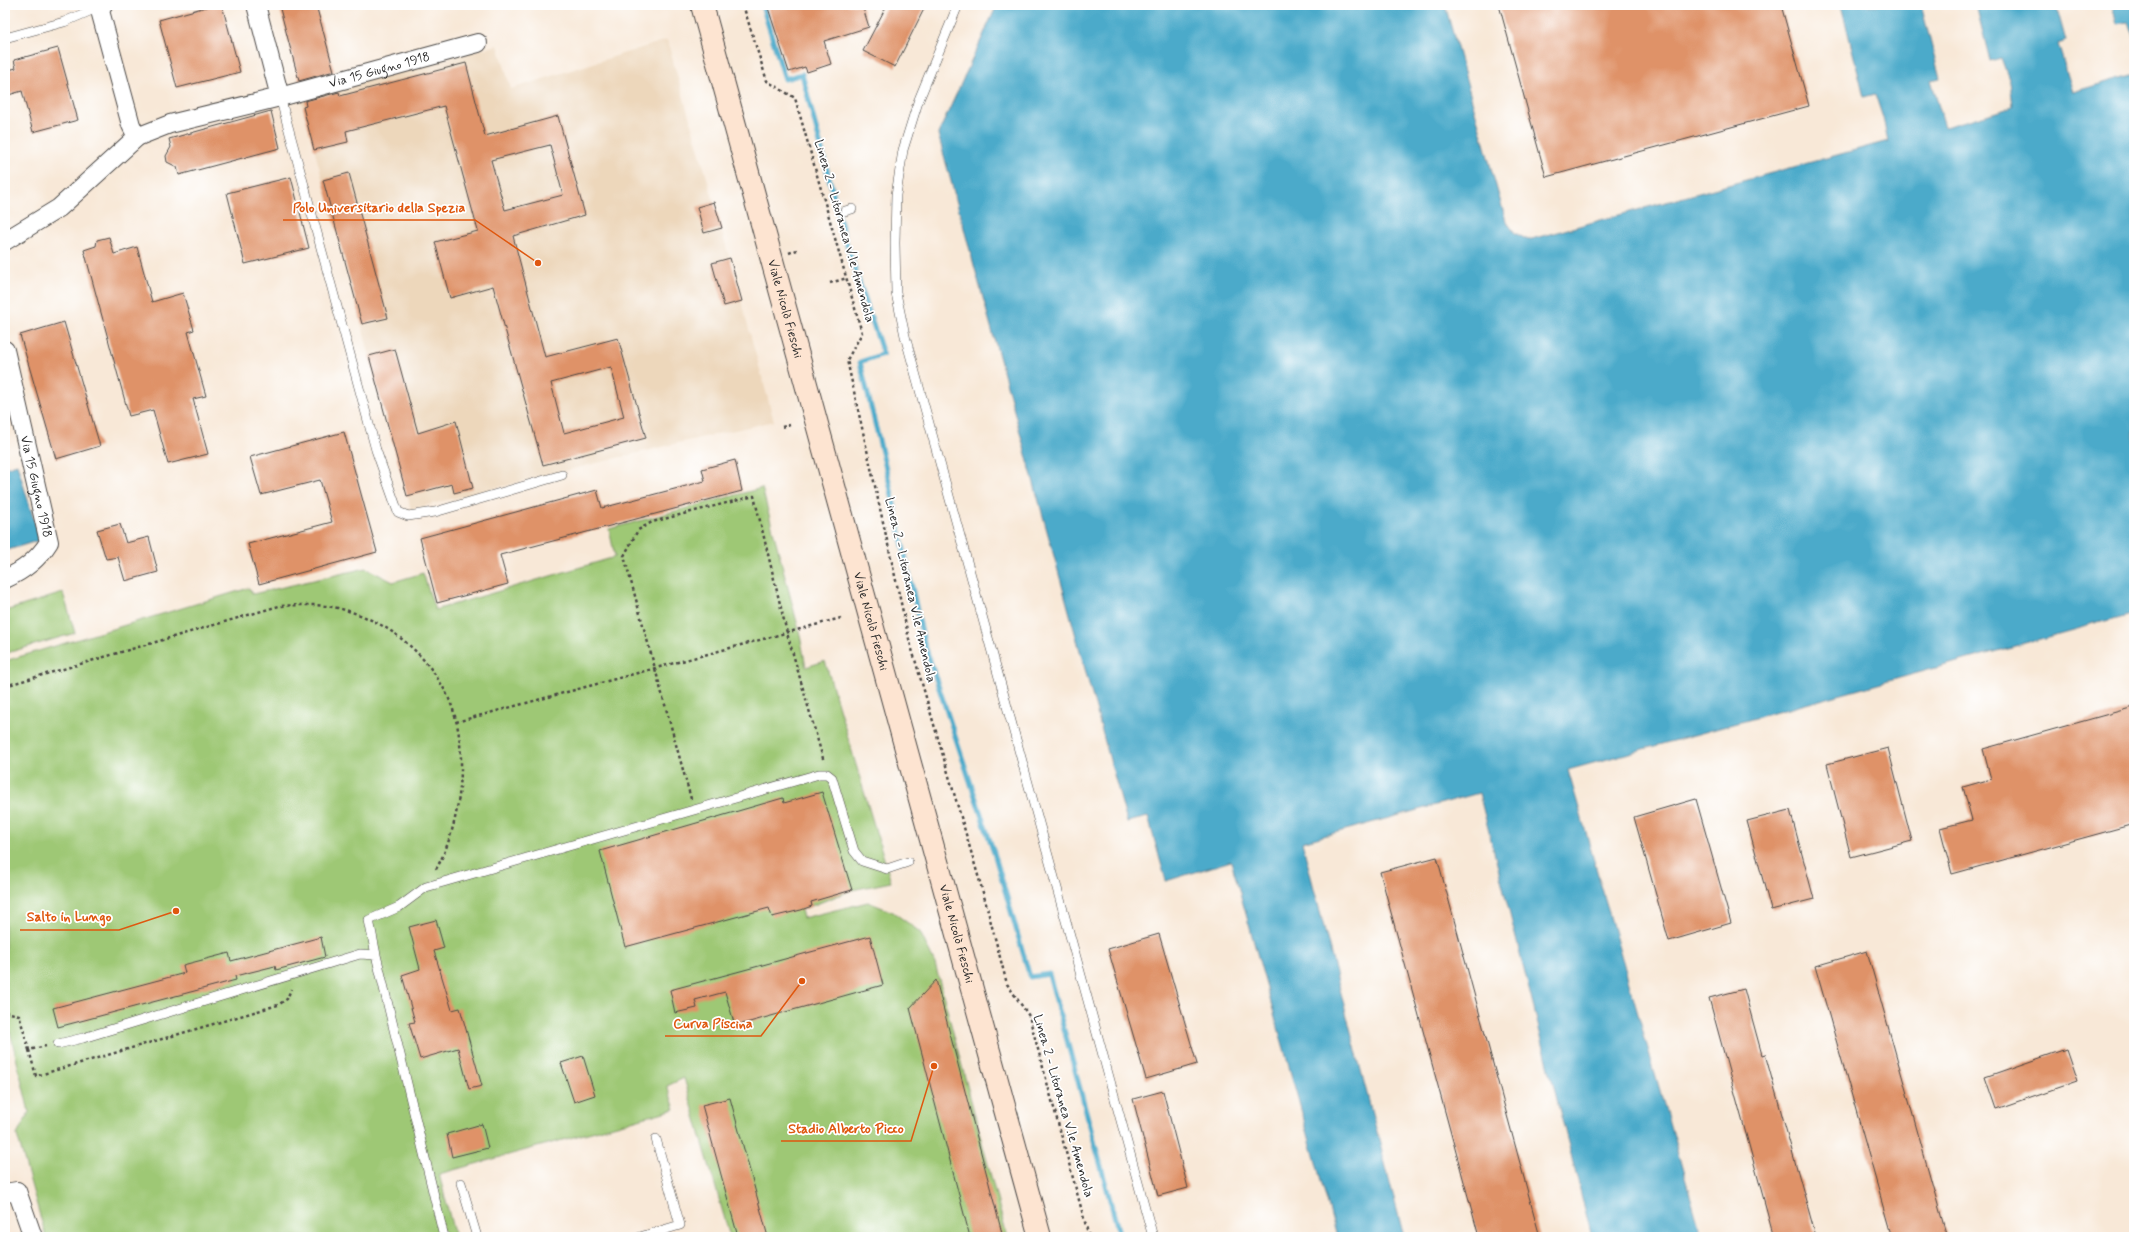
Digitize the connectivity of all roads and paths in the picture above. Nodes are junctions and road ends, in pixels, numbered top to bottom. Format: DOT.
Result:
graph roads {
  1 [pos="256,5"];
  2 [pos="702,5"];
  3 [pos="743,5"];
  4 [pos="958,5"];
  5 [pos="101,6"];
  6 [pos="5,38"];
  7 [pos="478,43"];
  8 [pos="280,97"];
  9 [pos="137,136"];
  10 [pos="5,241"];
  11 [pos="846,278"];
  12 [pos="830,283"];
  13 [pos="6,357"];
  14 [pos="790,425"];
  15 [pos="782,427"];
  16 [pos="562,475"];
  17 [pos="5,579"];
  18 [pos="841,618"];
  19 [pos="787,633"];
  20 [pos="656,668"];
  21 [pos="5,686"];
  22 [pos="456,722"];
  23 [pos="827,774"];
  24 [pos="693,809"];
  25 [pos="908,862"];
  26 [pos="426,886"];
  27 [pos="376,956"];
  28 [pos="295,974"];
  29 [pos="5,1012"];
  30 [pos="58,1044"];
  31 [pos="42,1047"];
  32 [pos="29,1050"];
  33 [pos="656,1139"];
  34 [pos="462,1184"];
  35 [pos="5,1193"];
  36 [pos="33,1237"];
  37 [pos="444,1237"];
  38 [pos="477,1237"];
  39 [pos="640,1237"];
  40 [pos="1040,1237"];
  41 [pos="1089,1237"];
  42 [pos="1153,1237"];
  1 -- 8 [label="street"];
  2 -- 40 [label="main road, Viale Nicolò Fieschi"];
  3 -- 11 [label="path, Linea 2 - Litoranea V.le Amendola"];
  4 -- 42 [label="lane"];
  5 -- 6 [label="lane"];
  5 -- 9 [label="street"];
  7 -- 8 [label="street, Via 15 Giugno 1918"];
  8 -- 9 [label="street, Via 15 Giugno 1918"];
  8 -- 16 [label="lane"];
  9 -- 10 [label="street, Via 15 Giugno 1918"];
  11 -- 12 [label="path"];
  11 -- 41 [label="path, Linea 2 - Litoranea V.le Amendola"];
  13 -- 17 [label="street, Via 15 Giugno 1918"];
  14 -- 15 [label="path"];
  18 -- 19 [label="path"];
  19 -- 20 [label="path"];
  19 -- 20 [label="path"];
  19 -- 23 [label="path"];
  20 -- 22 [label="path"];
  20 -- 24 [label="path"];
  21 -- 22 [label="path"];
  22 -- 26 [label="path"];
  23 -- 24 [label="lane"];
  23 -- 25 [label="lane"];
  24 -- 26 [label="lane"];
  26 -- 27 [label="lane"];
  27 -- 28 [label="lane"];
  27 -- 37 [label="lane"];
  28 -- 30 [label="lane"];
  28 -- 32 [label="path"];
  29 -- 32 [label="path"];
  31 -- 32 [label="path"];
  33 -- 39 [label="lane"];
  34 -- 38 [label="lane"];
  35 -- 36 [label="street"];
}
